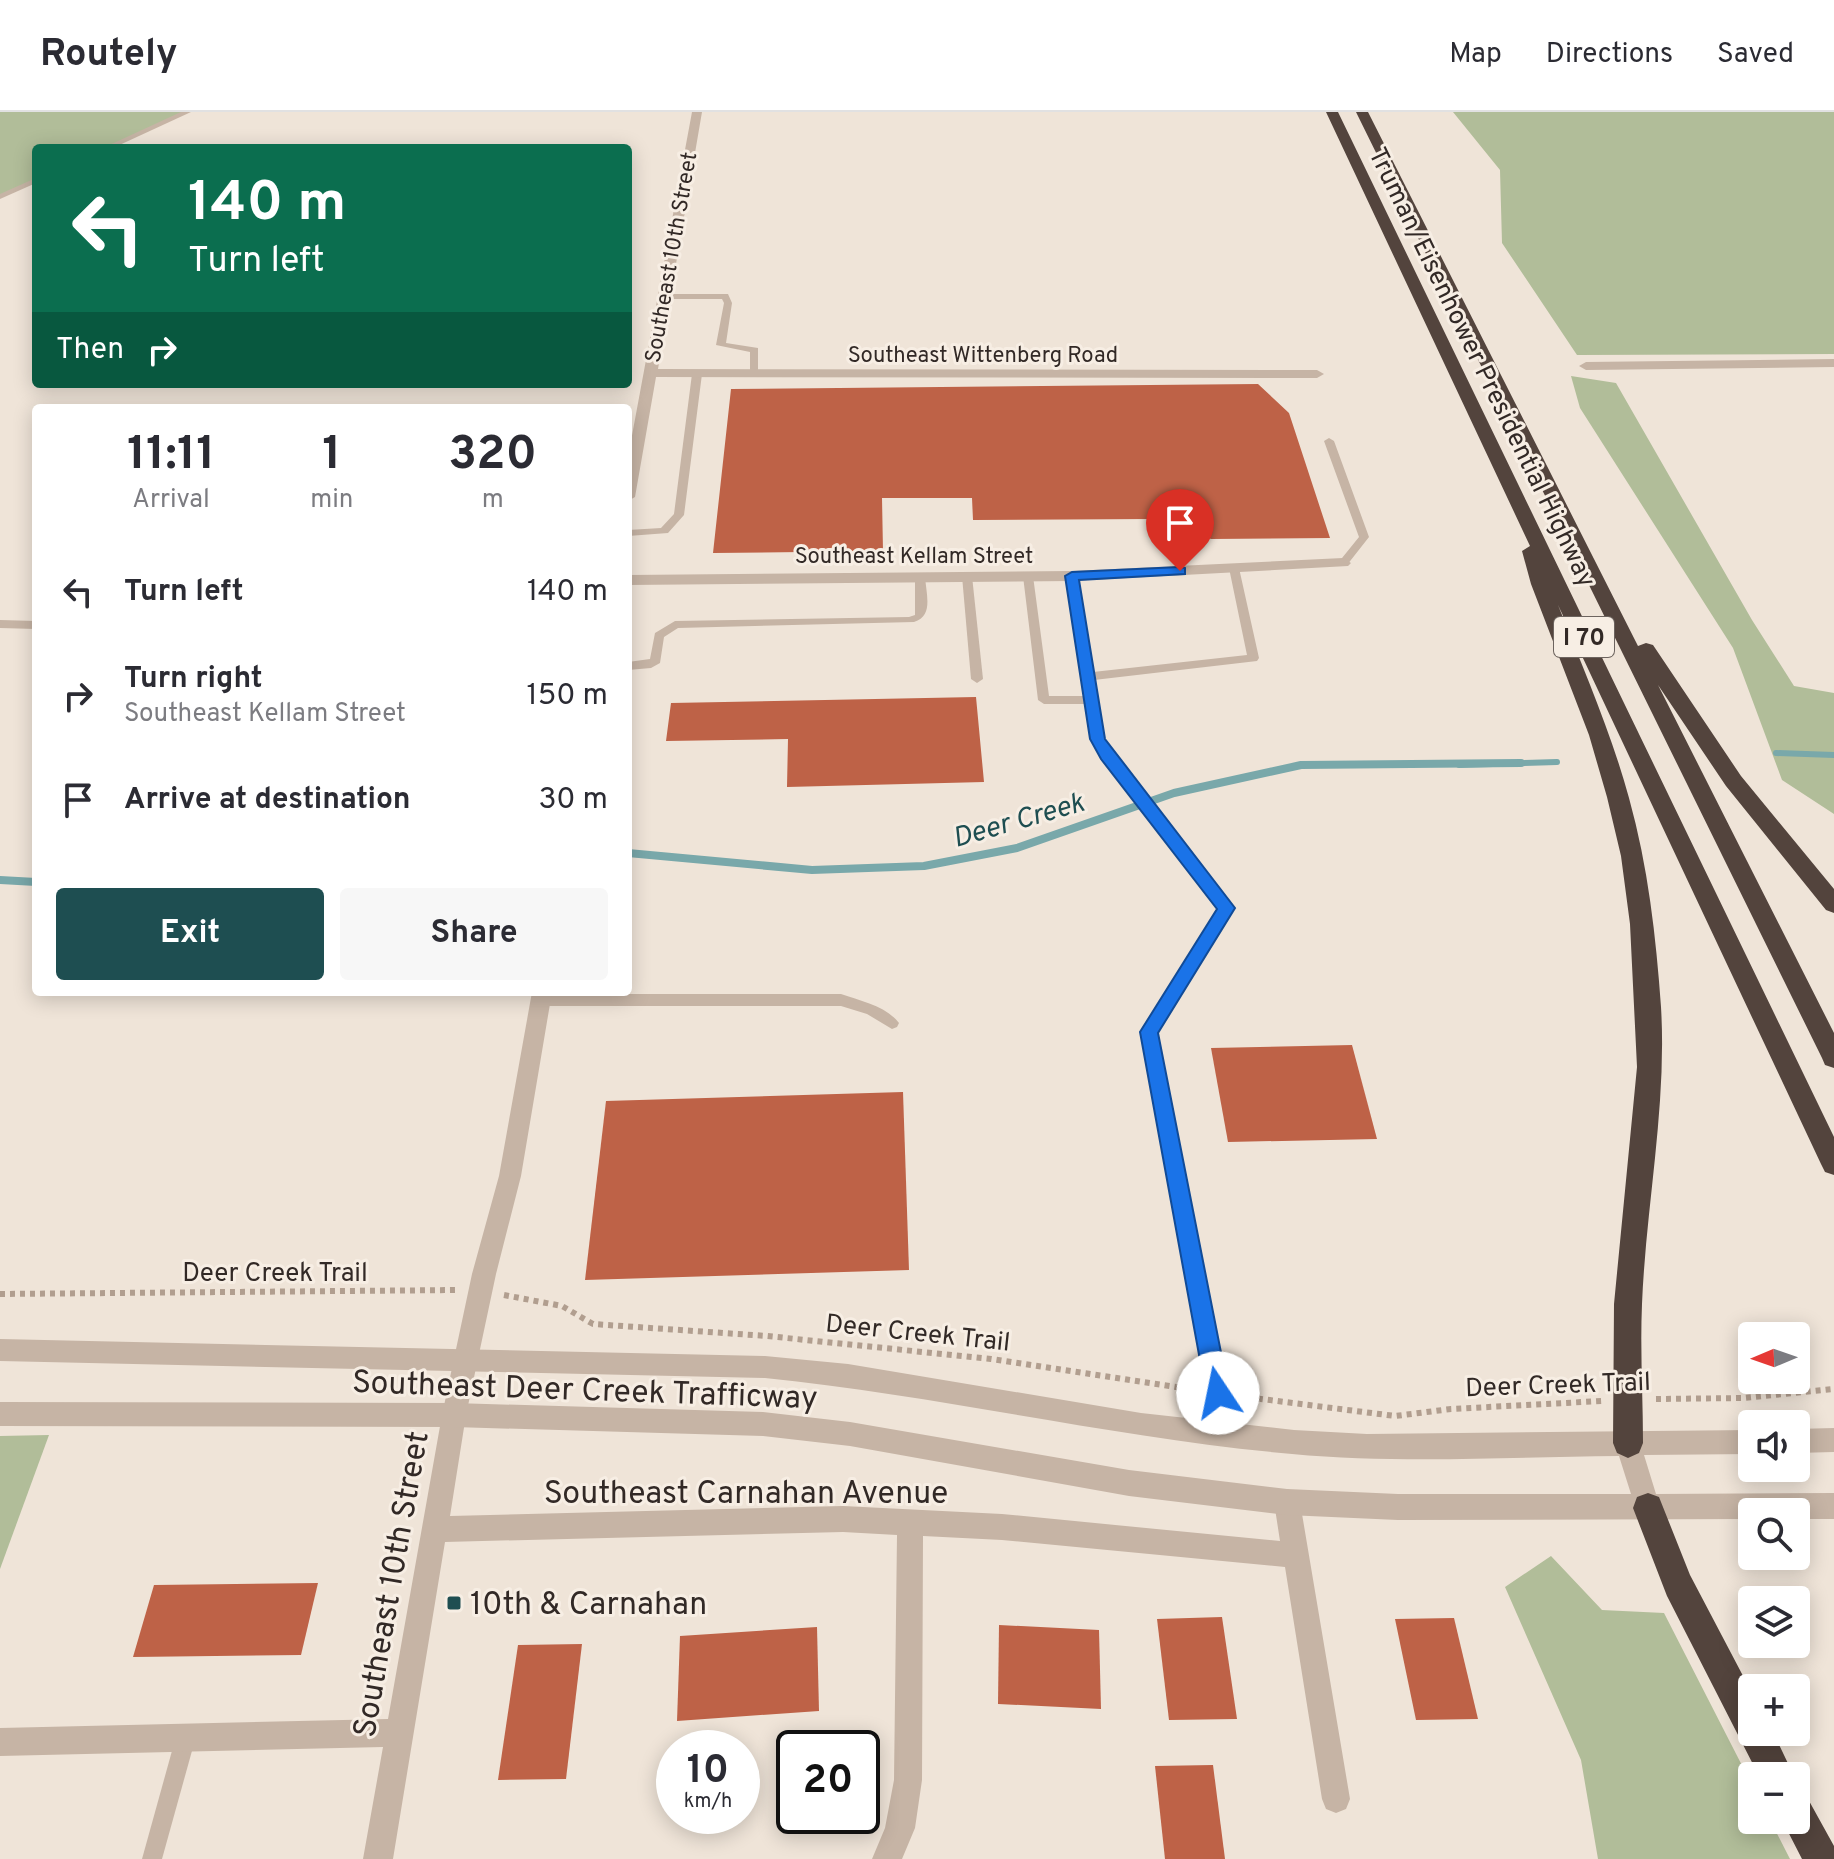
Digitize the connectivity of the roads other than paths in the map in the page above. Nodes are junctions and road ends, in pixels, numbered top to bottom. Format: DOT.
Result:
graph roads {
  1 [pos="187,112"];
  2 [pos="697,112"];
  3 [pos="1332,112"];
  4 [pos="1363,113"];
  5 [pos="116,144"];
  6 [pos="32,182"];
  7 [pos="0,197"];
  8 [pos="663,296"];
  9 [pos="1834,363"];
  10 [pos="1586,366"];
  11 [pos="649,373"];
  12 [pos="697,374"];
  13 [pos="755,374"];
  14 [pos="1317,374"];
  15 [pos="1329,441"];
  16 [pos="632,473"];
  17 [pos="1516,494"];
  18 [pos="632,533"];
  19 [pos="1583,557"];
  20 [pos="1343,563"];
  21 [pos="1234,568"];
  22 [pos="920,576"];
  23 [pos="967,576"];
  24 [pos="1028,576"];
  25 [pos="1072,576"];
  26 [pos="632,580"];
  27 [pos="0,624"];
  28 [pos="32,625"];
  29 [pos="632,666"];
  30 [pos="1086,677"];
  31 [pos="977,679"];
  32 [pos="1089,700"];
  33 [pos="1834,904"];
  34 [pos="541,996"];
  35 [pos="892,1023"];
  36 [pos="1834,1058"];
  37 [pos="1834,1164"];
  38 [pos="0,1350"];
  39 [pos="466,1362"];
  40 [pos="0,1414"];
  41 [pos="454,1415"];
  42 [pos="1226,1437"];
  43 [pos="1834,1440"];
  44 [pos="1810,1441"];
  45 [pos="1738,1442"];
  46 [pos="1628,1443"];
  47 [pos="1287,1502"];
  48 [pos="1834,1506"];
  49 [pos="1648,1508"];
  50 [pos="910,1522"];
  51 [pos="436,1529"];
  52 [pos="1295,1555"];
  53 [pos="1738,1701"];
  54 [pos="397,1733"];
  55 [pos="185,1740"];
  56 [pos="0,1742"];
  57 [pos="1336,1799"];
  58 [pos="1808,1834"];
  59 [pos="152,1859"];
  60 [pos="378,1859"];
  61 [pos="887,1859"];
  62 [pos="1821,1859"];
  1 -- 5 [label="lane"];
  2 -- 8 [label="street, Southeast 10th Street"];
  3 -- 17 [label="highway, Truman/Eisenhower Presidential Highway / I 70"];
  4 -- 19 [label="highway, Truman/Eisenhower Presidential Highway / I 70"];
  6 -- 7 [label="lane"];
  8 -- 11 [label="street, Southeast 10th Street"];
  8 -- 13 [label="lane"];
  9 -- 10 [label="street"];
  11 -- 12 [label="street, Southeast Wittenberg Road"];
  11 -- 16 [label="street, Southeast 10th Street"];
  12 -- 13 [label="street, Southeast Wittenberg Road"];
  12 -- 18 [label="lane"];
  13 -- 14 [label="street, Southeast Wittenberg Road"];
  15 -- 20 [label="lane"];
  17 -- 37 [label="highway, Truman/Eisenhower Presidential Highway / I 70"];
  17 -- 46 [label="highway"];
  19 -- 33 [label="highway"];
  19 -- 36 [label="highway, Truman/Eisenhower Presidential Highway / I 70"];
  20 -- 21 [label="street, Southeast Kellam Street"];
  21 -- 25 [label="street, Southeast Kellam Street"];
  21 -- 30 [label="lane"];
  22 -- 23 [label="street, Southeast Kellam Street"];
  22 -- 26 [label="street, Southeast Kellam Street"];
  22 -- 29 [label="lane"];
  23 -- 24 [label="street, Southeast Kellam Street"];
  23 -- 31 [label="lane"];
  24 -- 25 [label="street, Southeast Kellam Street"];
  24 -- 32 [label="lane"];
  25 -- 30 [label="lane"];
  27 -- 28 [label="lane"];
  30 -- 32 [label="lane"];
  32 -- 42 [label="lane"];
  34 -- 35 [label="lane"];
  34 -- 39 [label="street, Southeast 10th Street"];
  38 -- 39 [label="street, Southeast Deer Creek Trafficway"];
  39 -- 41 [label="street, Southeast 10th Street"];
  39 -- 42 [label="street, Southeast Deer Creek Trafficway"];
  40 -- 41 [label="street, Southeast Deer Creek Trafficway"];
  41 -- 47 [label="street, Southeast Deer Creek Trafficway"];
  41 -- 51 [label="street, Southeast 10th Street"];
  42 -- 46 [label="street, Southeast Deer Creek Trafficway"];
  43 -- 44 [label="street"];
  45 -- 46 [label="street, Southeast Deer Creek Trafficway"];
  46 -- 49 [label="street"];
  47 -- 49 [label="street, Southeast Deer Creek Trafficway"];
  47 -- 52 [label="street"];
  48 -- 49 [label="street, Southeast Deer Creek Trafficway"];
  49 -- 53 [label="highway"];
  50 -- 51 [label="street, Southeast Carnahan Avenue"];
  50 -- 52 [label="street, Southeast Carnahan Avenue"];
  50 -- 61 [label="street"];
  51 -- 54 [label="street, Southeast 10th Street"];
  52 -- 57 [label="street"];
  54 -- 55 [label="street"];
  54 -- 60 [label="street, Southeast 10th Street"];
  55 -- 56 [label="street"];
  55 -- 59 [label="lane"];
  58 -- 62 [label="highway"];
}
